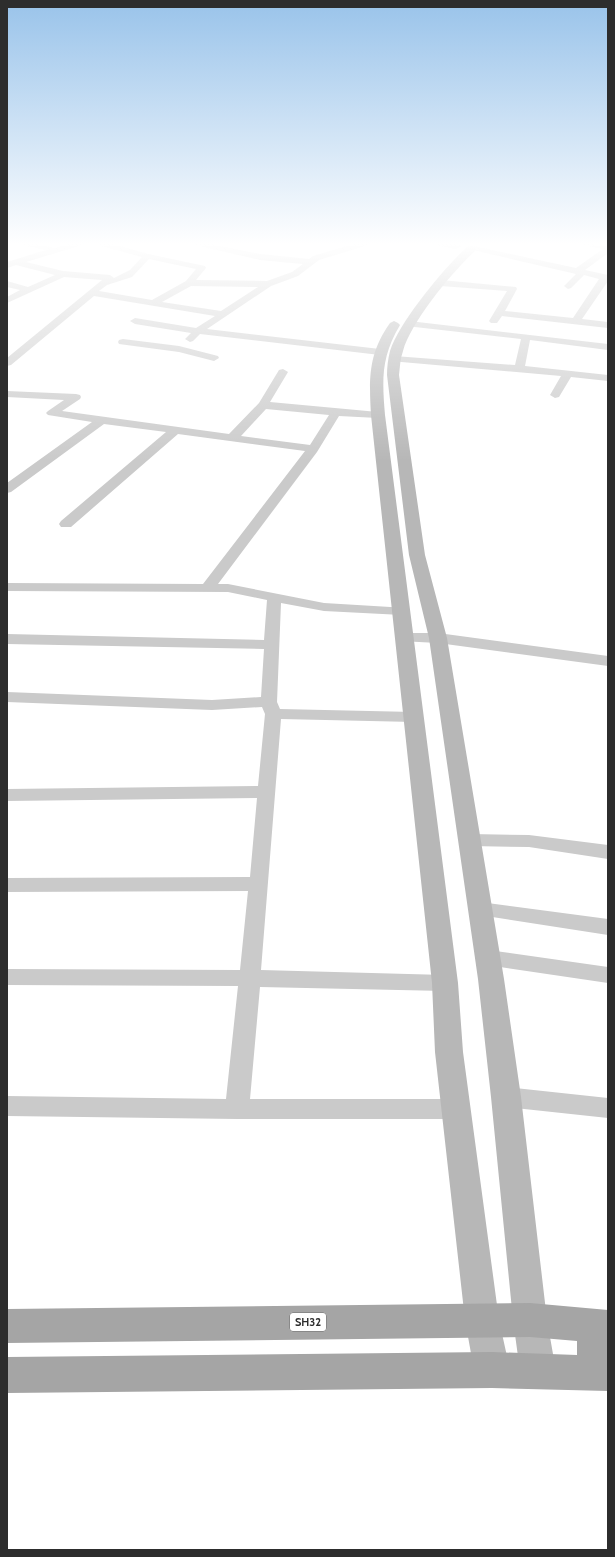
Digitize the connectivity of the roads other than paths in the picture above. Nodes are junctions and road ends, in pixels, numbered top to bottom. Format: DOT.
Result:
graph roads {
  1 [pos="64,316"];
  2 [pos="220,316"];
  3 [pos="401,316"];
  4 [pos="416,316"];
  5 [pos="497,316"];
  6 [pos="580,316"];
  7 [pos="135,321"];
  8 [pos="576,321"];
  9 [pos="409,324"];
  10 [pos="608,325"];
  11 [pos="198,331"];
  12 [pos="526,337"];
  13 [pos="123,342"];
  14 [pos="606,345"];
  15 [pos="179,349"];
  16 [pos="387,355"];
  17 [pos="214,358"];
  18 [pos="7,363"];
  19 [pos="519,368"];
  20 [pos="283,372"];
  21 [pos="568,374"];
  22 [pos="608,378"];
  23 [pos="7,394"];
  24 [pos="555,395"];
  25 [pos="263,405"];
  26 [pos="336,412"];
  27 [pos="378,415"];
  28 [pos="102,420"];
  29 [pos="176,430"];
  30 [pos="232,438"];
  31 [pos="313,449"];
  32 [pos="7,489"];
  33 [pos="66,524"];
  34 [pos="7,587"];
  35 [pos="207,588"];
  36 [pos="274,597"];
  37 [pos="402,611"];
  38 [pos="405,638"];
  39 [pos="438,638"];
  40 [pos="7,639"];
  41 [pos="272,645"];
  42 [pos="608,661"];
  43 [pos="7,697"];
  44 [pos="271,708"];
  45 [pos="414,717"];
  46 [pos="265,792"];
  47 [pos="7,795"];
  48 [pos="470,840"];
  49 [pos="608,852"];
  50 [pos="259,884"];
  51 [pos="7,885"];
  52 [pos="480,909"];
  53 [pos="608,927"];
  54 [pos="488,958"];
  55 [pos="608,975"];
  56 [pos="7,977"];
  57 [pos="249,978"];
  58 [pos="445,983"];
  59 [pos="506,1097"];
  60 [pos="7,1106"];
  61 [pos="608,1108"];
  62 [pos="237,1109"];
  63 [pos="457,1109"];
  64 [pos="482,1320"];
  65 [pos="530,1320"];
  66 [pos="7,1326"];
  67 [pos="601,1326"];
  68 [pos="492,1370"];
  69 [pos="538,1371"];
  70 [pos="602,1372"];
  71 [pos="7,1375"];
  1 -- 18 [label="street"];
  2 -- 11 [label="street"];
  3 -- 16 [label="street"];
  4 -- 9 [label="street"];
  5 -- 8 [label="street"];
  6 -- 8 [label="street"];
  7 -- 11 [label="street"];
  8 -- 10 [label="street"];
  9 -- 12 [label="street"];
  9 -- 16 [label="street"];
  11 -- 15 [label="street"];
  11 -- 16 [label="street"];
  12 -- 14 [label="street"];
  12 -- 19 [label="street"];
  13 -- 15 [label="street"];
  15 -- 17 [label="street"];
  16 -- 19 [label="street"];
  16 -- 27 [label="street"];
  16 -- 39 [label="street"];
  19 -- 21 [label="street"];
  20 -- 25 [label="street"];
  21 -- 22 [label="street"];
  21 -- 24 [label="street"];
  23 -- 28 [label="street"];
  25 -- 26 [label="street"];
  25 -- 30 [label="street"];
  26 -- 27 [label="street"];
  26 -- 31 [label="street"];
  27 -- 37 [label="street"];
  28 -- 29 [label="street"];
  28 -- 32 [label="street"];
  29 -- 30 [label="street"];
  29 -- 33 [label="street"];
  30 -- 31 [label="street"];
  31 -- 35 [label="street"];
  34 -- 35 [label="street"];
  35 -- 36 [label="street"];
  36 -- 37 [label="street"];
  36 -- 41 [label="street"];
  37 -- 38 [label="street"];
  38 -- 39 [label="street"];
  38 -- 45 [label="street"];
  39 -- 42 [label="street"];
  39 -- 48 [label="street"];
  40 -- 41 [label="street"];
  41 -- 44 [label="street"];
  43 -- 44 [label="street"];
  44 -- 45 [label="street"];
  44 -- 46 [label="street"];
  45 -- 58 [label="street"];
  46 -- 47 [label="street"];
  46 -- 50 [label="street"];
  48 -- 49 [label="street"];
  48 -- 52 [label="street"];
  50 -- 51 [label="street"];
  50 -- 57 [label="street"];
  52 -- 53 [label="street"];
  52 -- 54 [label="street"];
  54 -- 55 [label="street"];
  54 -- 59 [label="street"];
  56 -- 57 [label="street"];
  57 -- 58 [label="street"];
  57 -- 62 [label="street"];
  58 -- 63 [label="street"];
  59 -- 61 [label="street"];
  59 -- 65 [label="street"];
  60 -- 62 [label="street"];
  62 -- 63 [label="street"];
  63 -- 64 [label="street"];
  64 -- 65 [label="main road, SH32"];
  64 -- 66 [label="main road, SH32"];
  64 -- 68 [label="street"];
  65 -- 67 [label="main road, SH32"];
  65 -- 69 [label="street"];
  67 -- 70 [label="main road"];
  68 -- 69 [label="main road"];
  68 -- 71 [label="main road"];
  69 -- 70 [label="main road"];
}
